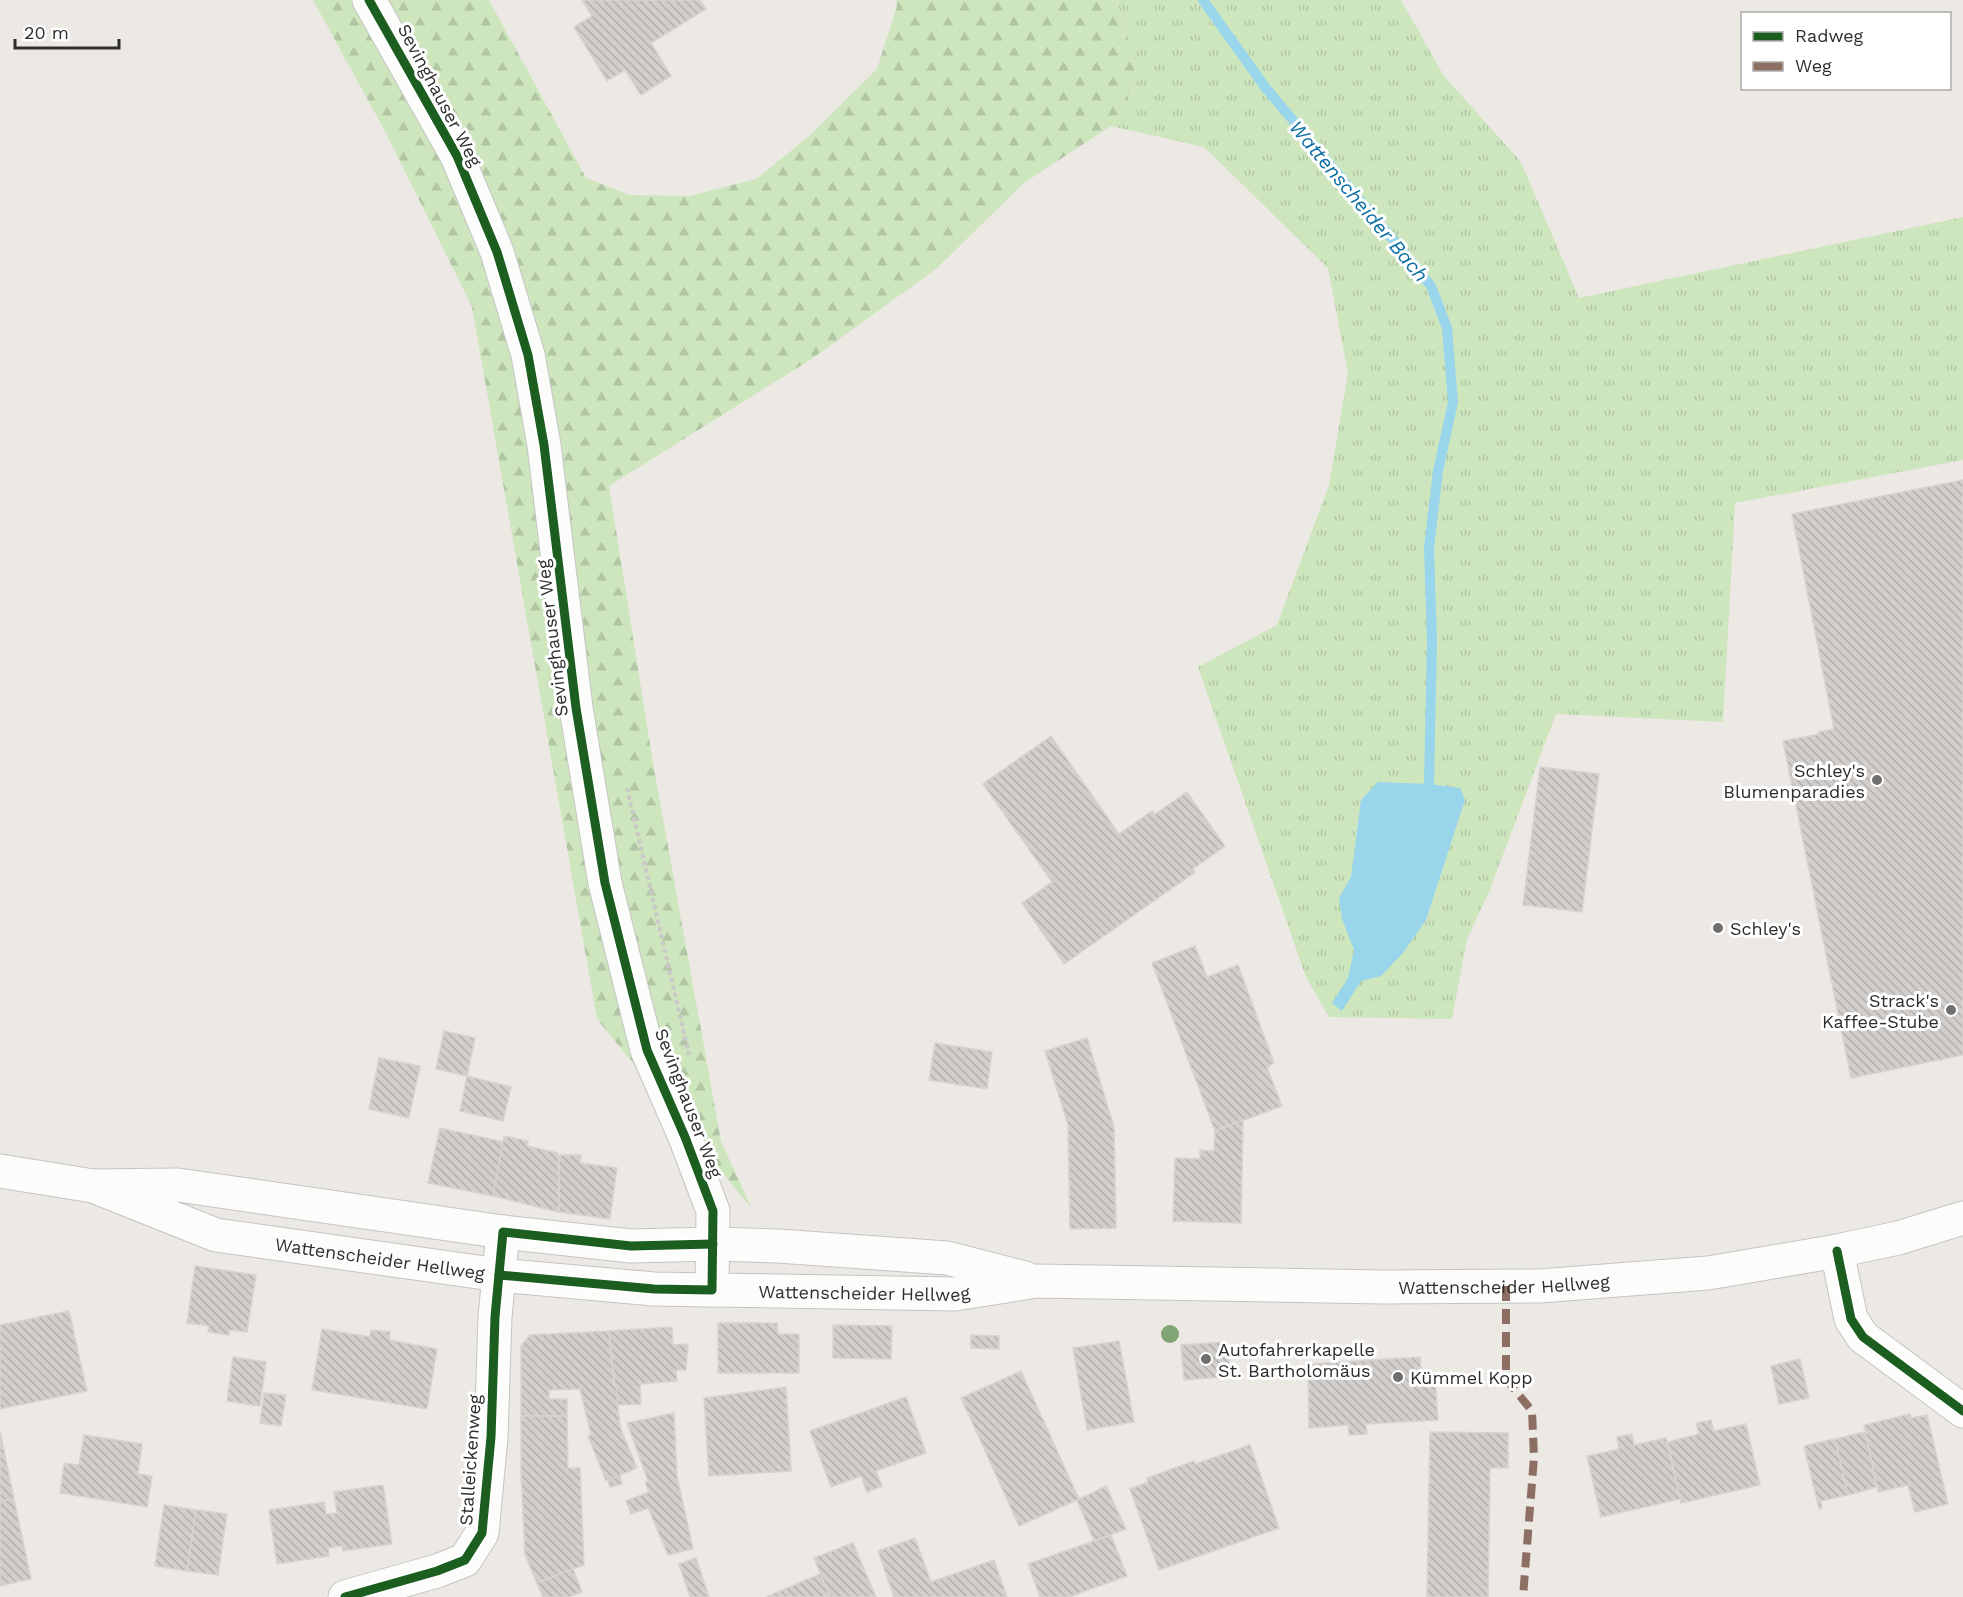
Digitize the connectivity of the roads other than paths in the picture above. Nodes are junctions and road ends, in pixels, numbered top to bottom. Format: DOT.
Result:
graph roads {
  1 [pos="369,0"];
  2 [pos="0,1171"];
  3 [pos="93,1186"];
  4 [pos="1963,1218"];
  5 [pos="503,1233"];
  6 [pos="713,1244"];
  7 [pos="1837,1251"];
  8 [pos="499,1275"];
  9 [pos="1037,1281"];
  10 [pos="712,1290"];
  11 [pos="1963,1411"];
  12 [pos="345,1597"];
  1 -- 6 [label="main road, Sevinghauser Weg"];
  2 -- 3 [label="main road, Wattenscheider Hellweg"];
  3 -- 5 [label="main road, Wattenscheider Hellweg"];
  3 -- 8 [label="main road, Wattenscheider Hellweg"];
  4 -- 7 [label="main road, Wattenscheider Hellweg"];
  5 -- 6 [label="main road, Wattenscheider Hellweg"];
  5 -- 8 [label="main road, Stalleickenweg"];
  6 -- 9 [label="main road, Wattenscheider Hellweg"];
  6 -- 10 [label="main road, Sevinghauser Weg"];
  7 -- 9 [label="main road, Wattenscheider Hellweg"];
  7 -- 11 [label="main road"];
  8 -- 10 [label="main road, Wattenscheider Hellweg"];
  8 -- 12 [label="main road, Stalleickenweg"];
  9 -- 10 [label="main road, Wattenscheider Hellweg"];
}
